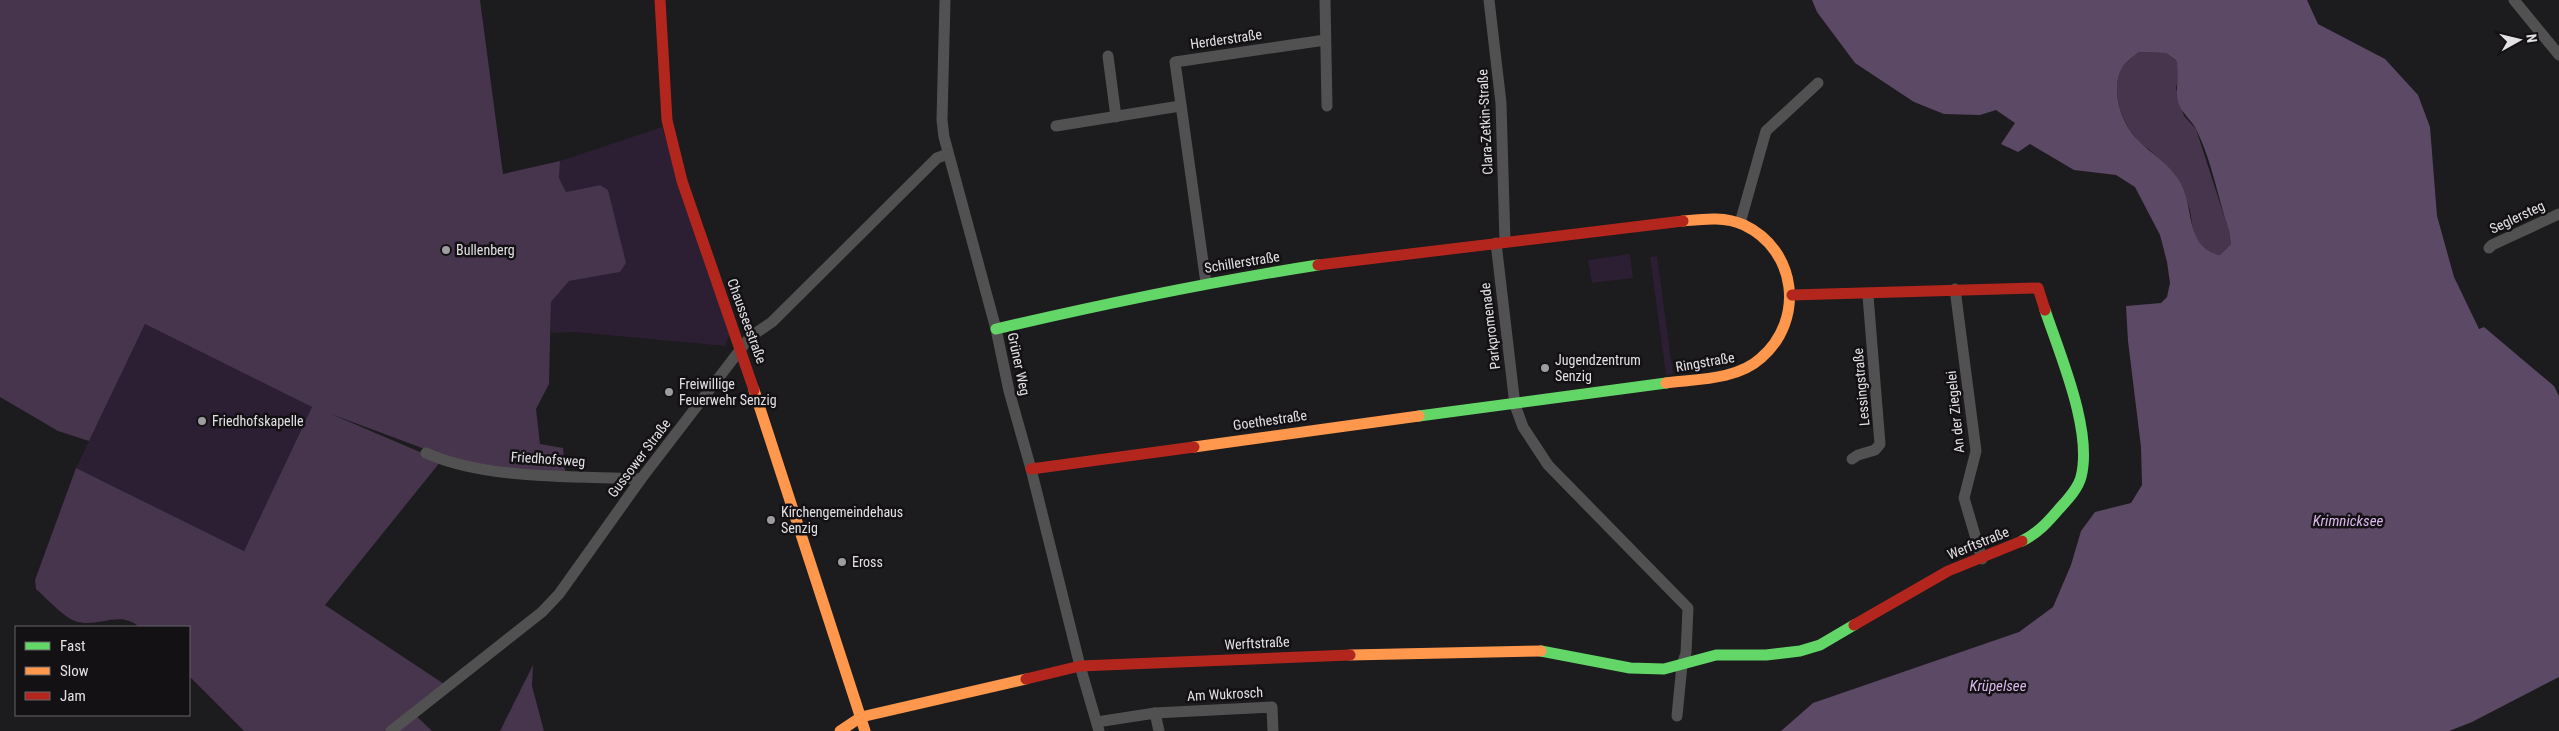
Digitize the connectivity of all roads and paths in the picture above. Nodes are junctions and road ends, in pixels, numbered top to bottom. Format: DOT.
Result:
graph roads {
  1 [pos="660,0"];
  2 [pos="945,0"];
  3 [pos="1325,0"];
  4 [pos="1489,0"];
  5 [pos="2514,0"];
  6 [pos="1325,40"];
  7 [pos="2559,55"];
  8 [pos="1108,56"];
  9 [pos="1818,83"];
  10 [pos="1180,106"];
  11 [pos="1327,106"];
  12 [pos="1116,116"];
  13 [pos="1056,126"];
  14 [pos="948,154"];
  15 [pos="2559,214"];
  16 [pos="1740,224"];
  17 [pos="1500,242"];
  18 [pos="2489,248"];
  19 [pos="1206,282"];
  20 [pos="1955,289"];
  21 [pos="1792,296"];
  22 [pos="1868,296"];
  23 [pos="996,329"];
  24 [pos="741,348"];
  25 [pos="1515,405"];
  26 [pos="426,453"];
  27 [pos="1852,459"];
  28 [pos="1031,469"];
  29 [pos="641,479"];
  30 [pos="1982,559"];
  31 [pos="1682,665"];
  32 [pos="1080,666"];
  33 [pos="1155,713"];
  34 [pos="1677,716"];
  35 [pos="861,717"];
  36 [pos="1098,726"];
  37 [pos="391,731"];
  38 [pos="840,731"];
  39 [pos="866,731"];
  40 [pos="1159,731"];
  41 [pos="1273,731"];
  1 -- 24 [label="street, Chausseestraße"];
  2 -- 14 [label="street, Grüner Weg"];
  3 -- 6 [label="street"];
  4 -- 17 [label="street, Clara-Zetkin-Straße"];
  5 -- 7 [label="street"];
  6 -- 10 [label="street, Herderstraße"];
  6 -- 11 [label="street"];
  8 -- 12 [label="street"];
  9 -- 16 [label="street"];
  10 -- 12 [label="street"];
  10 -- 19 [label="street, Herderstraße"];
  12 -- 13 [label="street"];
  14 -- 23 [label="street, Grüner Weg"];
  14 -- 24 [label="street, Gussower Straße"];
  15 -- 18 [label="street, Seglersteg"];
  16 -- 17 [label="street, Ringstraße"];
  16 -- 21 [label="street, Ringstraße"];
  17 -- 19 [label="street, Schillerstraße"];
  17 -- 25 [label="street, Parkpromenade"];
  19 -- 23 [label="street, Schillerstraße"];
  20 -- 22 [label="street"];
  20 -- 30 [label="street, An der Ziegelei"];
  20 -- 30 [label="street, Werftstraße"];
  21 -- 22 [label="street"];
  21 -- 25 [label="street, Ringstraße"];
  22 -- 27 [label="street, Lessingstraße"];
  23 -- 28 [label="street, Grüner Weg"];
  24 -- 29 [label="street, Gussower Straße"];
  24 -- 35 [label="street, Chausseestraße"];
  25 -- 28 [label="street, Goethestraße"];
  25 -- 31 [label="street"];
  26 -- 29 [label="street, Friedhofsweg"];
  28 -- 32 [label="street, Grüner Weg"];
  29 -- 37 [label="street, Gussower Straße"];
  30 -- 31 [label="street, Werftstraße"];
  31 -- 32 [label="street, Werftstraße"];
  31 -- 34 [label="street"];
  32 -- 35 [label="street, Werftstraße"];
  32 -- 36 [label="street, Grüner Weg"];
  33 -- 36 [label="street, Am Wukrosch"];
  33 -- 40 [label="street"];
  33 -- 41 [label="street, Am Wukrosch"];
  35 -- 38 [label="street, Werftstraße"];
  35 -- 39 [label="street, Chausseestraße"];
}
